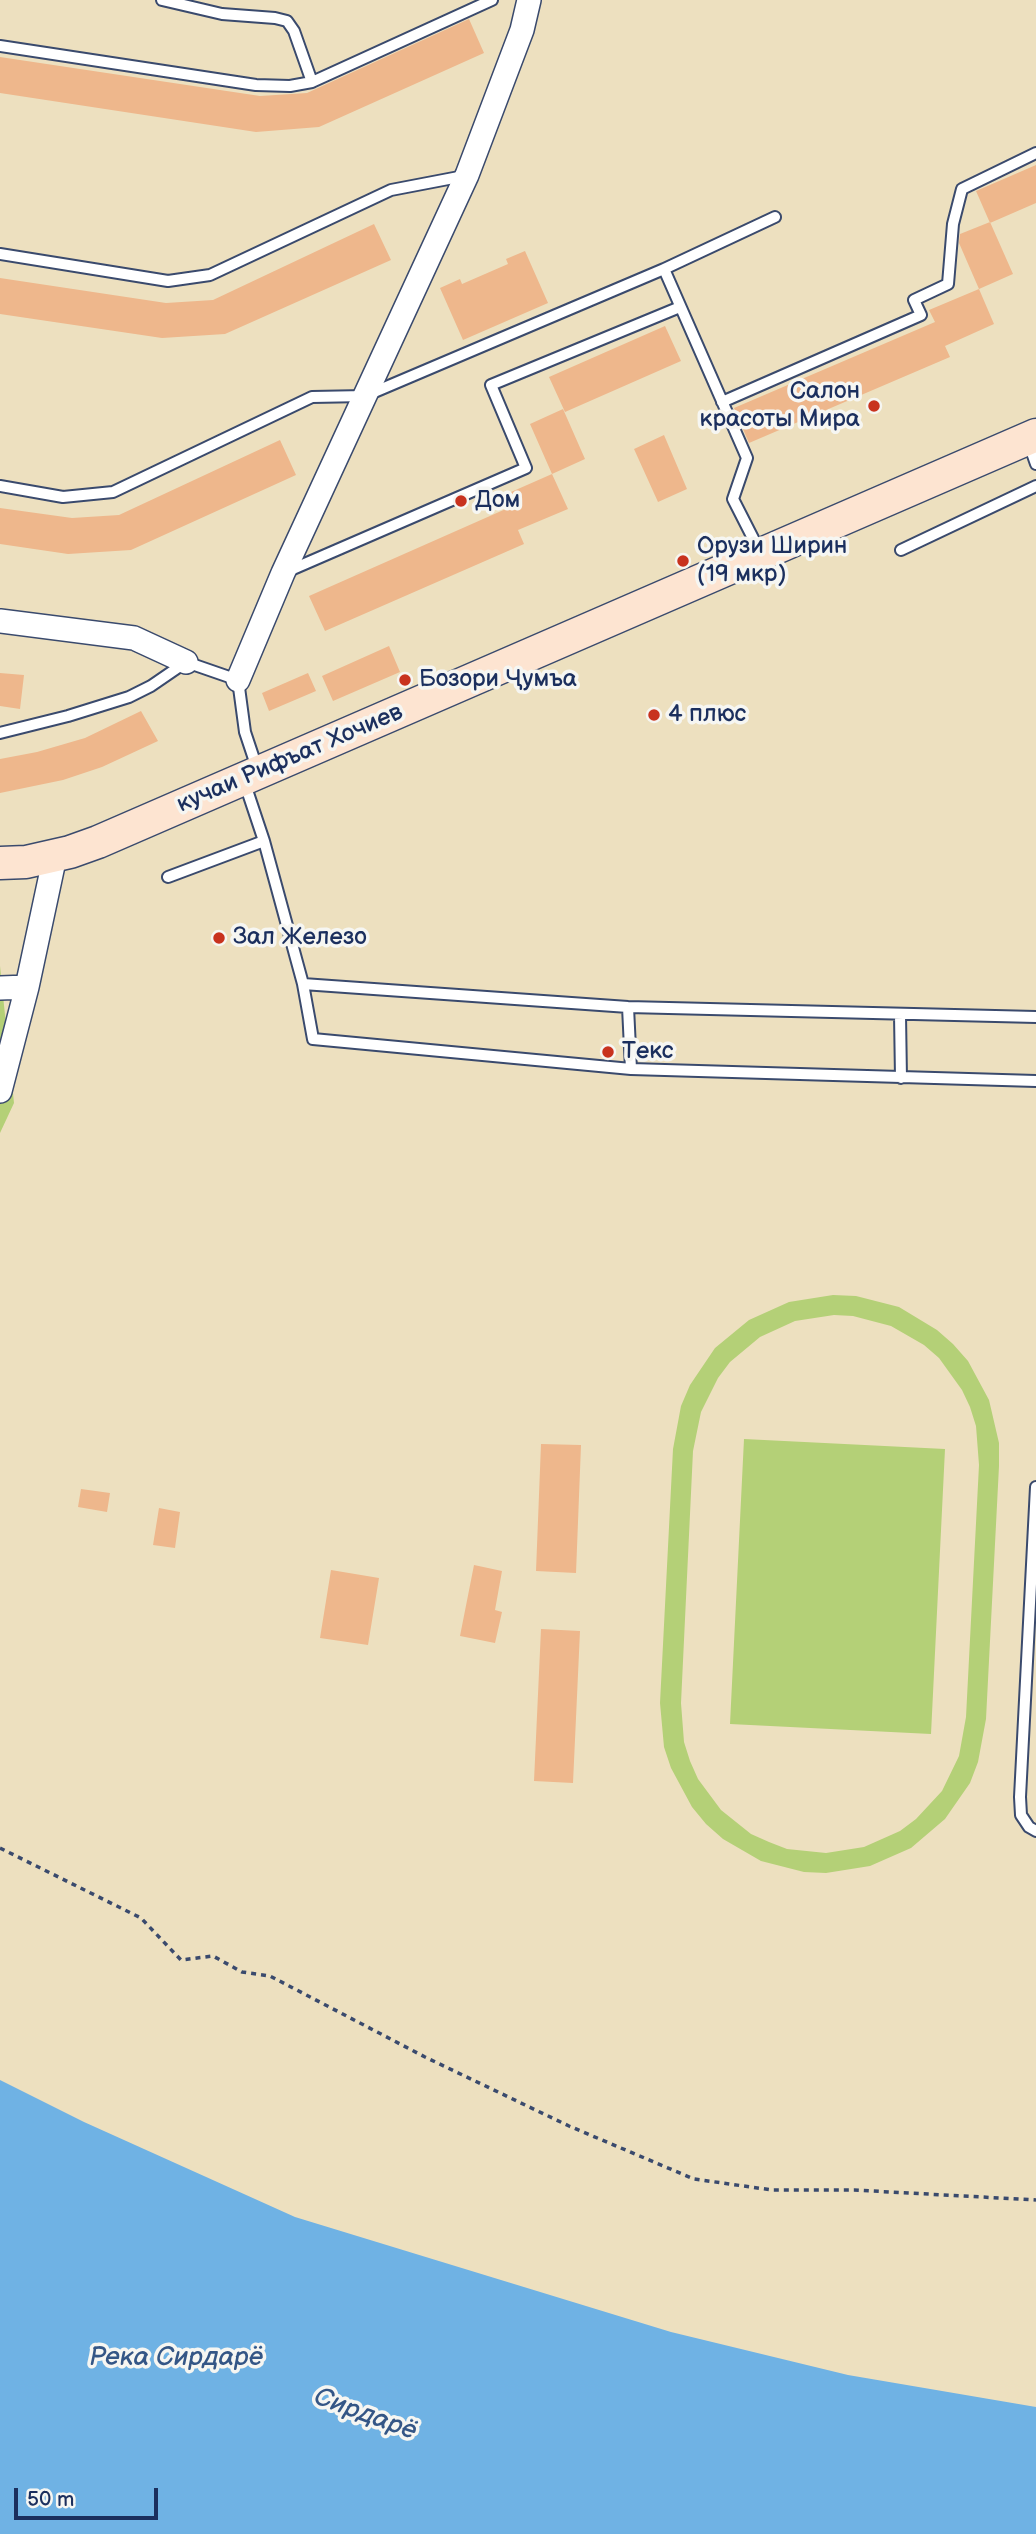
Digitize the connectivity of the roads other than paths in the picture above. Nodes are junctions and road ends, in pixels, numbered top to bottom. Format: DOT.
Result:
graph roads {
  1 [pos="162,0"];
  2 [pos="492,0"];
  3 [pos="529,0"];
  4 [pos="0,46"];
  5 [pos="312,82"];
  6 [pos="1036,153"];
  7 [pos="467,175"];
  8 [pos="775,217"];
  9 [pos="0,254"];
  10 [pos="664,269"];
  11 [pos="680,307"];
  12 [pos="365,396"];
  13 [pos="722,402"];
  14 [pos="1033,446"];
  15 [pos="0,486"];
  16 [pos="1036,486"];
  17 [pos="901,550"];
  18 [pos="761,555"];
  19 [pos="283,573"];
  20 [pos="0,621"];
  21 [pos="186,662"];
  22 [pos="238,680"];
  23 [pos="0,733"];
  24 [pos="251,776"];
  25 [pos="264,841"];
  26 [pos="55,856"];
  27 [pos="0,863"];
  28 [pos="168,877"];
  29 [pos="303,984"];
  30 [pos="27,987"];
  31 [pos="0,988"];
  32 [pos="628,1007"];
  33 [pos="900,1015"];
  34 [pos="1036,1017"];
  35 [pos="631,1069"];
  36 [pos="901,1078"];
  37 [pos="1036,1081"];
  38 [pos="0,1091"];
  39 [pos="1036,1487"];
  40 [pos="1036,1831"];
  1 -- 5 [label="lane"];
  2 -- 5 [label="lane"];
  3 -- 7 [label="street"];
  4 -- 5 [label="lane"];
  6 -- 13 [label="lane"];
  7 -- 9 [label="lane"];
  7 -- 12 [label="street"];
  8 -- 10 [label="lane"];
  10 -- 11 [label="lane"];
  10 -- 12 [label="lane"];
  11 -- 13 [label="lane"];
  11 -- 19 [label="lane"];
  12 -- 15 [label="lane"];
  12 -- 19 [label="street"];
  13 -- 18 [label="lane"];
  14 -- 18 [label="main road, кучаи Рифъат Хочиев"];
  16 -- 17 [label="lane"];
  18 -- 24 [label="main road, кучаи Рифъат Хочиев"];
  19 -- 22 [label="street"];
  20 -- 21 [label="street"];
  21 -- 22 [label="lane"];
  21 -- 23 [label="lane"];
  22 -- 24 [label="lane"];
  24 -- 25 [label="lane"];
  24 -- 26 [label="main road, кучаи Рифъат Хочиев"];
  25 -- 28 [label="lane"];
  25 -- 29 [label="lane"];
  26 -- 27 [label="main road, кучаи Рифъат Хочиев"];
  26 -- 30 [label="street"];
  29 -- 32 [label="lane"];
  29 -- 35 [label="lane"];
  30 -- 31 [label="street"];
  30 -- 38 [label="street"];
  32 -- 33 [label="lane"];
  32 -- 35 [label="lane"];
  33 -- 34 [label="lane"];
  33 -- 36 [label="lane"];
  35 -- 36 [label="lane"];
  36 -- 37 [label="lane"];
  39 -- 40 [label="lane"];
}
